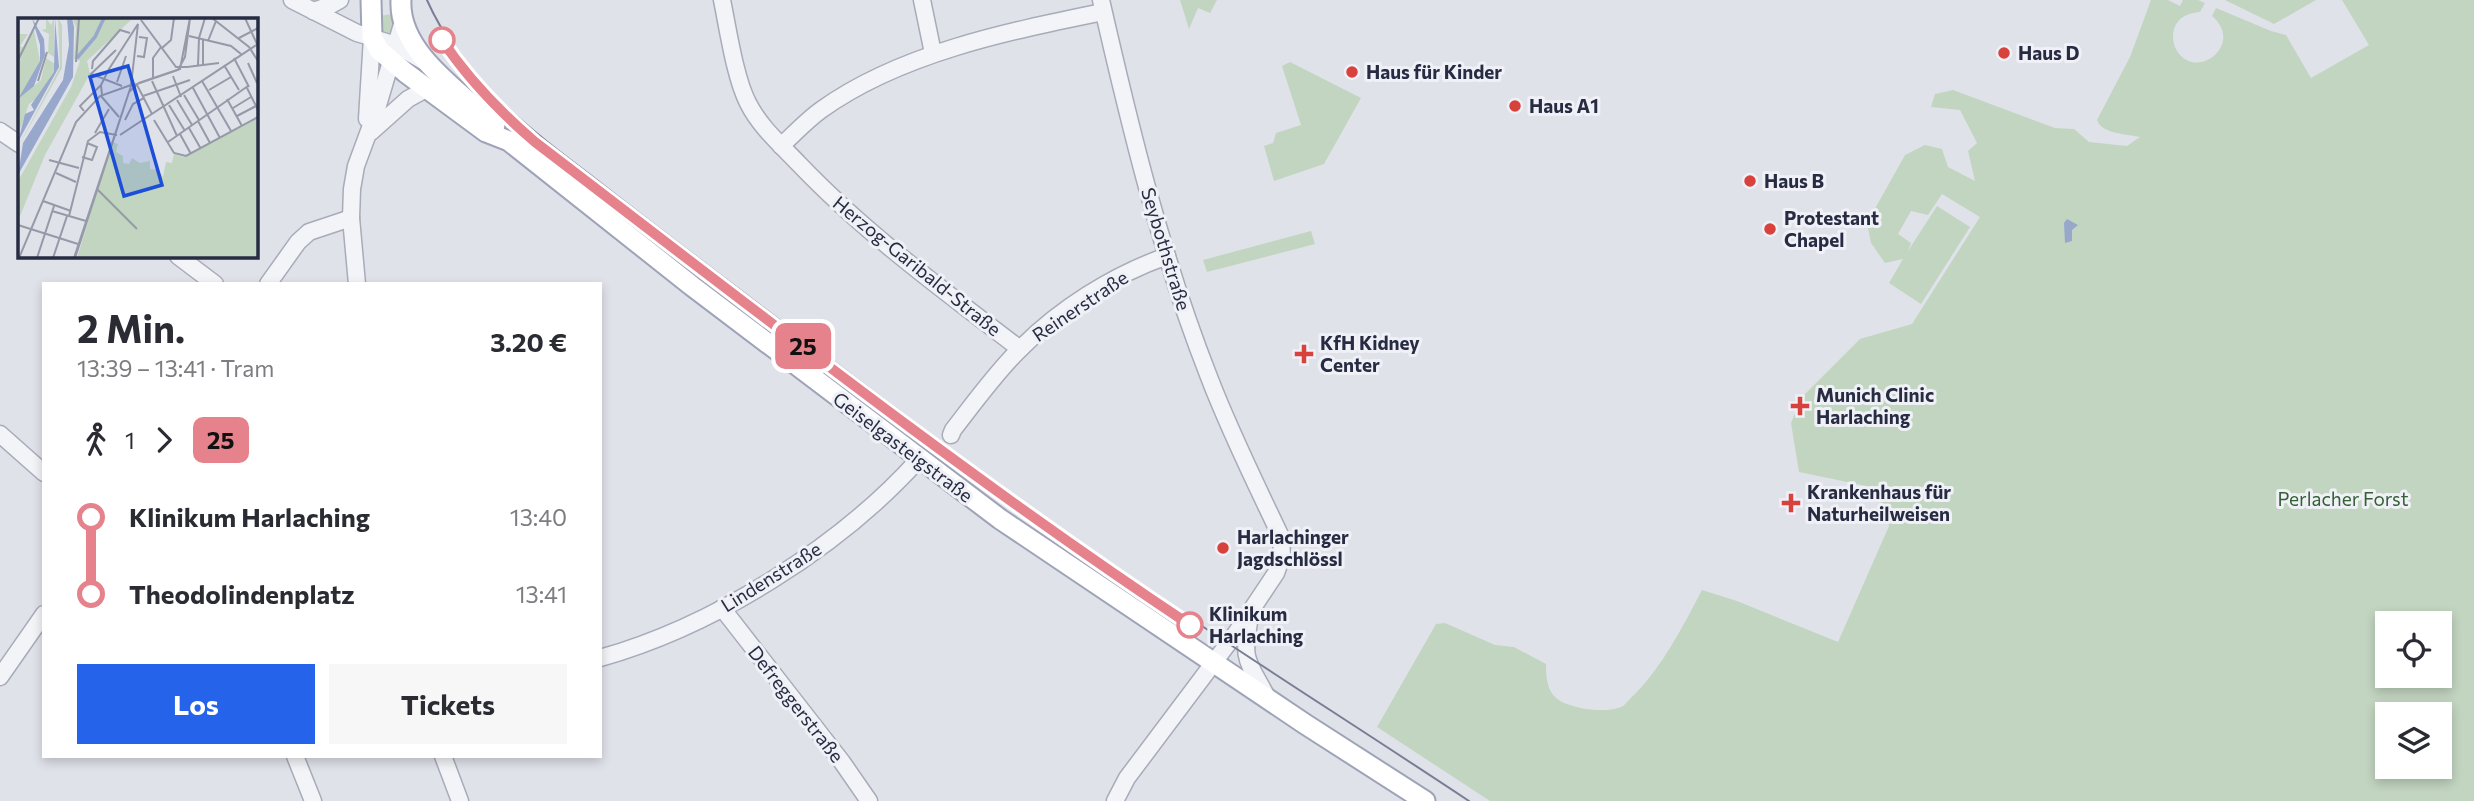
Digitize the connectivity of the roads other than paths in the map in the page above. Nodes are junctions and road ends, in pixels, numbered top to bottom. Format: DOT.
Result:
graph roads {
  1 [pos="292,0"];
  2 [pos="340,0"];
  3 [pos="371,0"];
  4 [pos="401,0"];
  5 [pos="722,0"];
  6 [pos="922,0"];
  7 [pos="1102,6"];
  8 [pos="313,11"];
  9 [pos="404,21"];
  10 [pos="372,37"];
  11 [pos="393,53"];
  12 [pos="933,53"];
  13 [pos="425,62"];
  14 [pos="428,88"];
  15 [pos="0,131"];
  16 [pos="366,135"];
  17 [pos="509,141"];
  18 [pos="18,143"];
  19 [pos="781,146"];
  20 [pos="351,218"];
  21 [pos="1167,256"];
  22 [pos="179,257"];
  23 [pos="212,282"];
  24 [pos="269,282"];
  25 [pos="357,282"];
  26 [pos="1020,349"];
  27 [pos="0,435"];
  28 [pos="951,435"];
  29 [pos="919,459"];
  30 [pos="42,471"];
  31 [pos="722,608"];
  32 [pos="1251,611"];
  33 [pos="42,617"];
  34 [pos="602,657"];
  35 [pos="1213,662"];
  36 [pos="0,677"];
  37 [pos="1268,699"];
  38 [pos="296,758"];
  39 [pos="444,758"];
  40 [pos="313,801"];
  41 [pos="460,801"];
  42 [pos="869,801"];
  43 [pos="1115,801"];
  44 [pos="1425,801"];
  1 -- 8 [label="street"];
  2 -- 8 [label="street"];
  3 -- 10 [label="main road"];
  4 -- 9 [label="main road"];
  5 -- 19 [label="street, Herzog-Garibald-Straße"];
  6 -- 12 [label="street"];
  7 -- 12 [label="street"];
  7 -- 21 [label="street, Seybothstraße"];
  8 -- 10 [label="street"];
  9 -- 11 [label="street"];
  9 -- 13 [label="main road"];
  10 -- 11 [label="main road, Geiselgasteigstraße"];
  10 -- 16 [label="street"];
  11 -- 13 [label="street, Geiselgasteigstraße"];
  11 -- 14 [label="main road, Geiselgasteigstraße"];
  11 -- 16 [label="street"];
  12 -- 19 [label="street"];
  13 -- 17 [label="main road"];
  14 -- 16 [label="street"];
  14 -- 17 [label="main road, Geiselgasteigstraße"];
  15 -- 18 [label="street"];
  16 -- 20 [label="street"];
  17 -- 29 [label="main road, Geiselgasteigstraße"];
  19 -- 26 [label="street, Herzog-Garibald-Straße"];
  20 -- 24 [label="street"];
  20 -- 25 [label="street"];
  21 -- 26 [label="street, Reinerstraße"];
  21 -- 32 [label="street, Seybothstraße"];
  22 -- 23 [label="street"];
  26 -- 28 [label="street, Reinerstraße"];
  27 -- 30 [label="street"];
  29 -- 31 [label="street, Lindenstraße"];
  29 -- 35 [label="main road, Geiselgasteigstraße"];
  31 -- 34 [label="street, Lindenstraße"];
  31 -- 42 [label="street, Defreggerstraße"];
  32 -- 35 [label="street, Seybothstraße"];
  32 -- 37 [label="street"];
  33 -- 36 [label="street"];
  35 -- 37 [label="main road, Geiselgasteigstraße"];
  35 -- 43 [label="street, Seybothstraße"];
  37 -- 44 [label="main road, Geiselgasteigstraße"];
  38 -- 40 [label="street"];
  39 -- 41 [label="street"];
}
